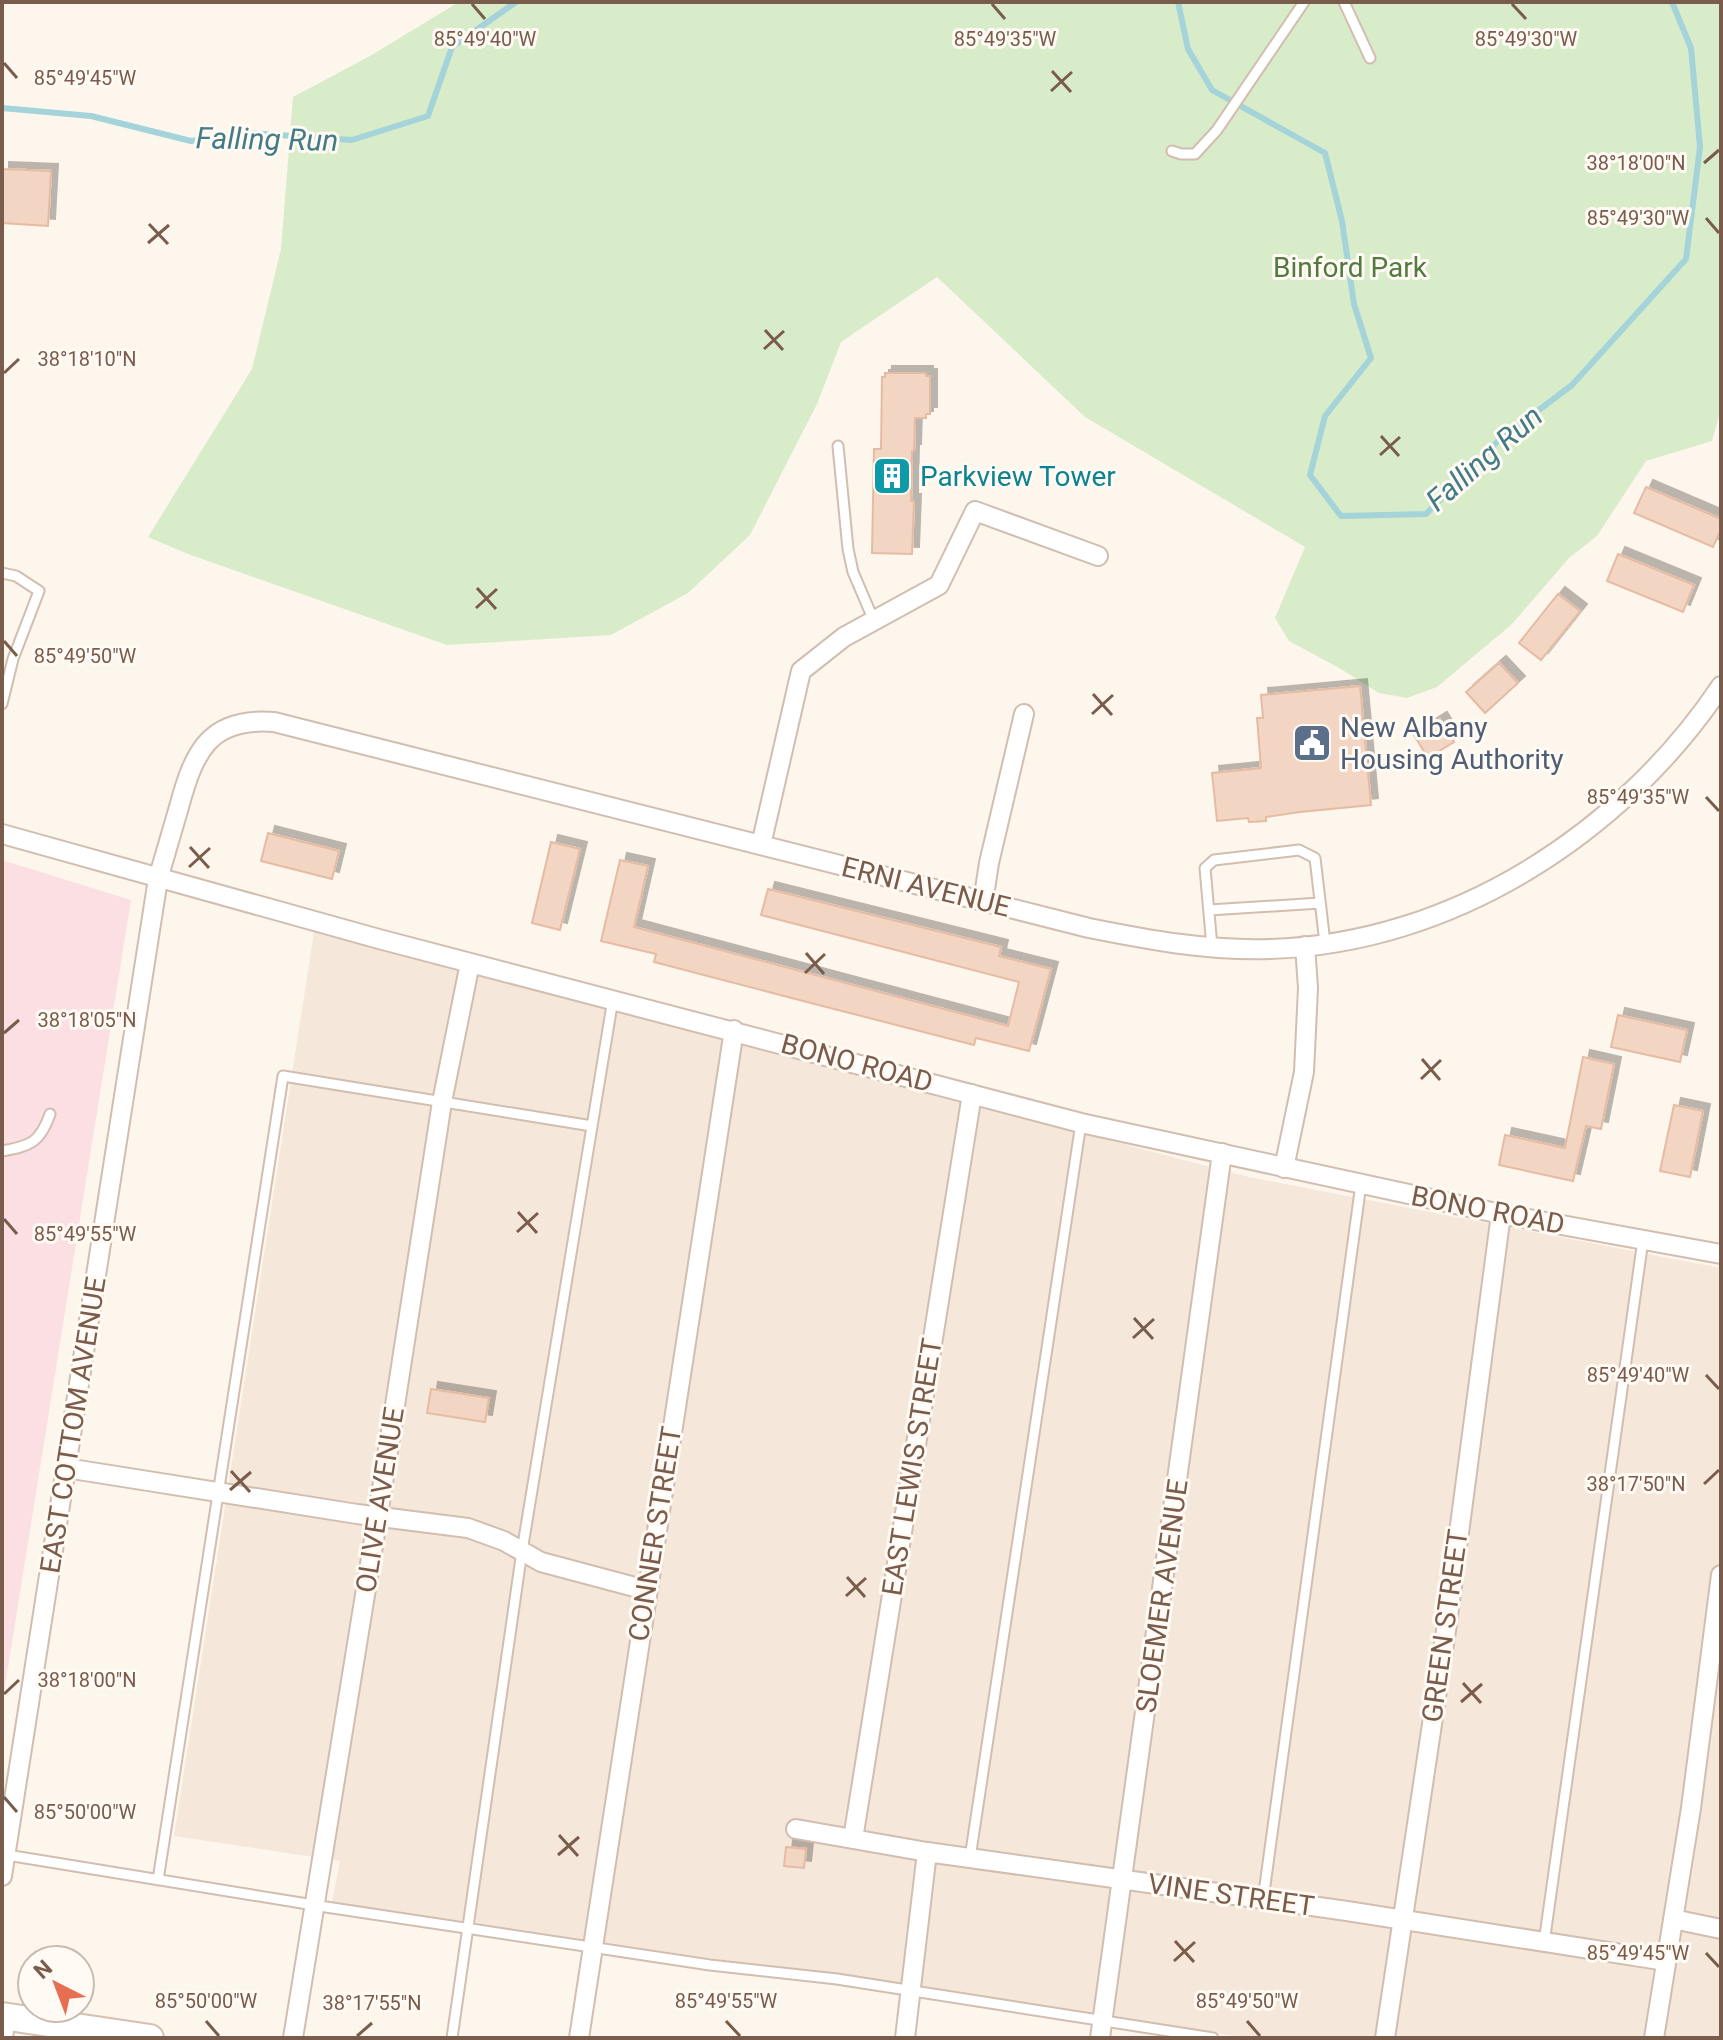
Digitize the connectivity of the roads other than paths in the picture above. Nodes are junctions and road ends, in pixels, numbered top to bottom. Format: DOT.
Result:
graph roads {
  1 [pos="1304,2"];
  2 [pos="1344,2"];
  3 [pos="1370,58"];
  4 [pos="1172,151"];
  5 [pos="838,446"];
  6 [pos="1098,556"];
  7 [pos="2,573"];
  8 [pos="874,621"];
  9 [pos="2,654"];
  10 [pos="13,659"];
  11 [pos="1721,686"];
  12 [pos="2,704"];
  13 [pos="1024,714"];
  14 [pos="2,834"];
  15 [pos="761,845"];
  16 [pos="158,879"];
  17 [pos="983,902"];
  18 [pos="1320,903"];
  19 [pos="1209,910"];
  20 [pos="1325,943"];
  21 [pos="1305,946"];
  22 [pos="1212,948"];
  23 [pos="470,963"];
  24 [pos="613,999"];
  25 [pos="734,1030"];
  26 [pos="972,1094"];
  27 [pos="442,1102"];
  28 [pos="50,1114"];
  29 [pos="1081,1123"];
  30 [pos="592,1126"];
  31 [pos="2,1151"];
  32 [pos="1222,1153"];
  33 [pos="1284,1168"];
  34 [pos="1361,1184"];
  35 [pos="1501,1214"];
  36 [pos="1643,1240"];
  37 [pos="1721,1254"];
  38 [pos="66,1468"];
  39 [pos="218,1492"];
  40 [pos="378,1515"];
  41 [pos="522,1551"];
  42 [pos="1721,1575"];
  43 [pos="646,1590"];
  44 [pos="796,1829"];
  45 [pos="853,1839"];
  46 [pos="927,1852"];
  47 [pos="7,1855"];
  48 [pos="970,1858"];
  49 [pos="2,1876"];
  50 [pos="1123,1879"];
  51 [pos="158,1880"];
  52 [pos="1263,1900"];
  53 [pos="314,1906"];
  54 [pos="1673,1919"];
  55 [pos="1403,1921"];
  56 [pos="468,1928"];
  57 [pos="1721,1929"];
  58 [pos="1544,1943"];
  59 [pos="592,1946"];
  60 [pos="1666,1961"];
  61 [pos="910,1992"];
  62 [pos="4,2023"];
  63 [pos="1101,2030"];
  64 [pos="150,2038"];
  65 [pos="293,2038"];
  66 [pos="452,2038"];
  67 [pos="579,2038"];
  68 [pos="905,2038"];
  69 [pos="1213,2038"];
  70 [pos="1385,2038"];
  71 [pos="1654,2038"];
  1 -- 4 [label="lane"];
  2 -- 3 [label="lane"];
  5 -- 8 [label="lane"];
  6 -- 8 [label="street"];
  7 -- 10 [label="lane"];
  8 -- 15 [label="street"];
  9 -- 10 [label="lane"];
  10 -- 12 [label="lane"];
  11 -- 20 [label="street, ERNI AVENUE"];
  13 -- 17 [label="street"];
  14 -- 16 [label="street, BONO ROAD"];
  15 -- 16 [label="street, ERNI AVENUE"];
  15 -- 17 [label="street, ERNI AVENUE"];
  16 -- 23 [label="street, BONO ROAD"];
  16 -- 38 [label="street, EAST COTTOM AVENUE"];
  17 -- 22 [label="street, ERNI AVENUE"];
  18 -- 19 [label="lane"];
  18 -- 19 [label="lane"];
  18 -- 20 [label="lane"];
  19 -- 22 [label="lane"];
  20 -- 21 [label="street, ERNI AVENUE"];
  21 -- 22 [label="street, ERNI AVENUE"];
  21 -- 33 [label="street"];
  23 -- 24 [label="street, BONO ROAD"];
  23 -- 27 [label="street, OLIVE AVENUE"];
  24 -- 25 [label="street, BONO ROAD"];
  24 -- 30 [label="lane"];
  25 -- 26 [label="street, BONO ROAD"];
  25 -- 43 [label="street, CONNER STREET"];
  26 -- 29 [label="street, BONO ROAD"];
  26 -- 45 [label="street, EAST LEWIS STREET"];
  27 -- 30 [label="lane"];
  27 -- 39 [label="lane"];
  27 -- 40 [label="street, OLIVE AVENUE"];
  28 -- 31 [label="lane"];
  29 -- 32 [label="street, BONO ROAD"];
  29 -- 48 [label="lane"];
  30 -- 41 [label="lane"];
  32 -- 33 [label="street, BONO ROAD"];
  32 -- 50 [label="street, SLOEMER AVENUE"];
  33 -- 34 [label="street, BONO ROAD"];
  34 -- 35 [label="street, BONO ROAD"];
  34 -- 52 [label="lane"];
  35 -- 36 [label="street, BONO ROAD"];
  35 -- 55 [label="street, GREEN STREET"];
  36 -- 37 [label="street, BONO ROAD"];
  36 -- 58 [label="lane"];
  38 -- 39 [label="street"];
  38 -- 47 [label="street, EAST COTTOM AVENUE"];
  39 -- 40 [label="street"];
  39 -- 51 [label="lane"];
  40 -- 41 [label="street"];
  40 -- 53 [label="street, OLIVE AVENUE"];
  41 -- 43 [label="street"];
  41 -- 56 [label="lane"];
  42 -- 54 [label="street"];
  43 -- 59 [label="street, CONNER STREET"];
  44 -- 45 [label="street, VINE STREET"];
  45 -- 46 [label="street, VINE STREET"];
  46 -- 48 [label="street, VINE STREET"];
  46 -- 61 [label="street"];
  47 -- 49 [label="street, EAST COTTOM AVENUE"];
  47 -- 51 [label="lane"];
  48 -- 50 [label="street, VINE STREET"];
  50 -- 52 [label="street, VINE STREET"];
  50 -- 63 [label="street, SLOEMER AVENUE"];
  51 -- 53 [label="lane"];
  52 -- 55 [label="street, VINE STREET"];
  53 -- 56 [label="lane"];
  53 -- 65 [label="street, OLIVE AVENUE"];
  54 -- 57 [label="street"];
  54 -- 60 [label="street"];
  55 -- 58 [label="street, VINE STREET"];
  55 -- 70 [label="street, GREEN STREET"];
  56 -- 59 [label="lane"];
  56 -- 66 [label="lane"];
  58 -- 60 [label="street, VINE STREET"];
  59 -- 61 [label="lane"];
  59 -- 67 [label="street, CONNER STREET"];
  60 -- 71 [label="street"];
  61 -- 63 [label="lane"];
  61 -- 68 [label="street"];
  62 -- 64 [label="main road"];
  63 -- 69 [label="lane"];
}
